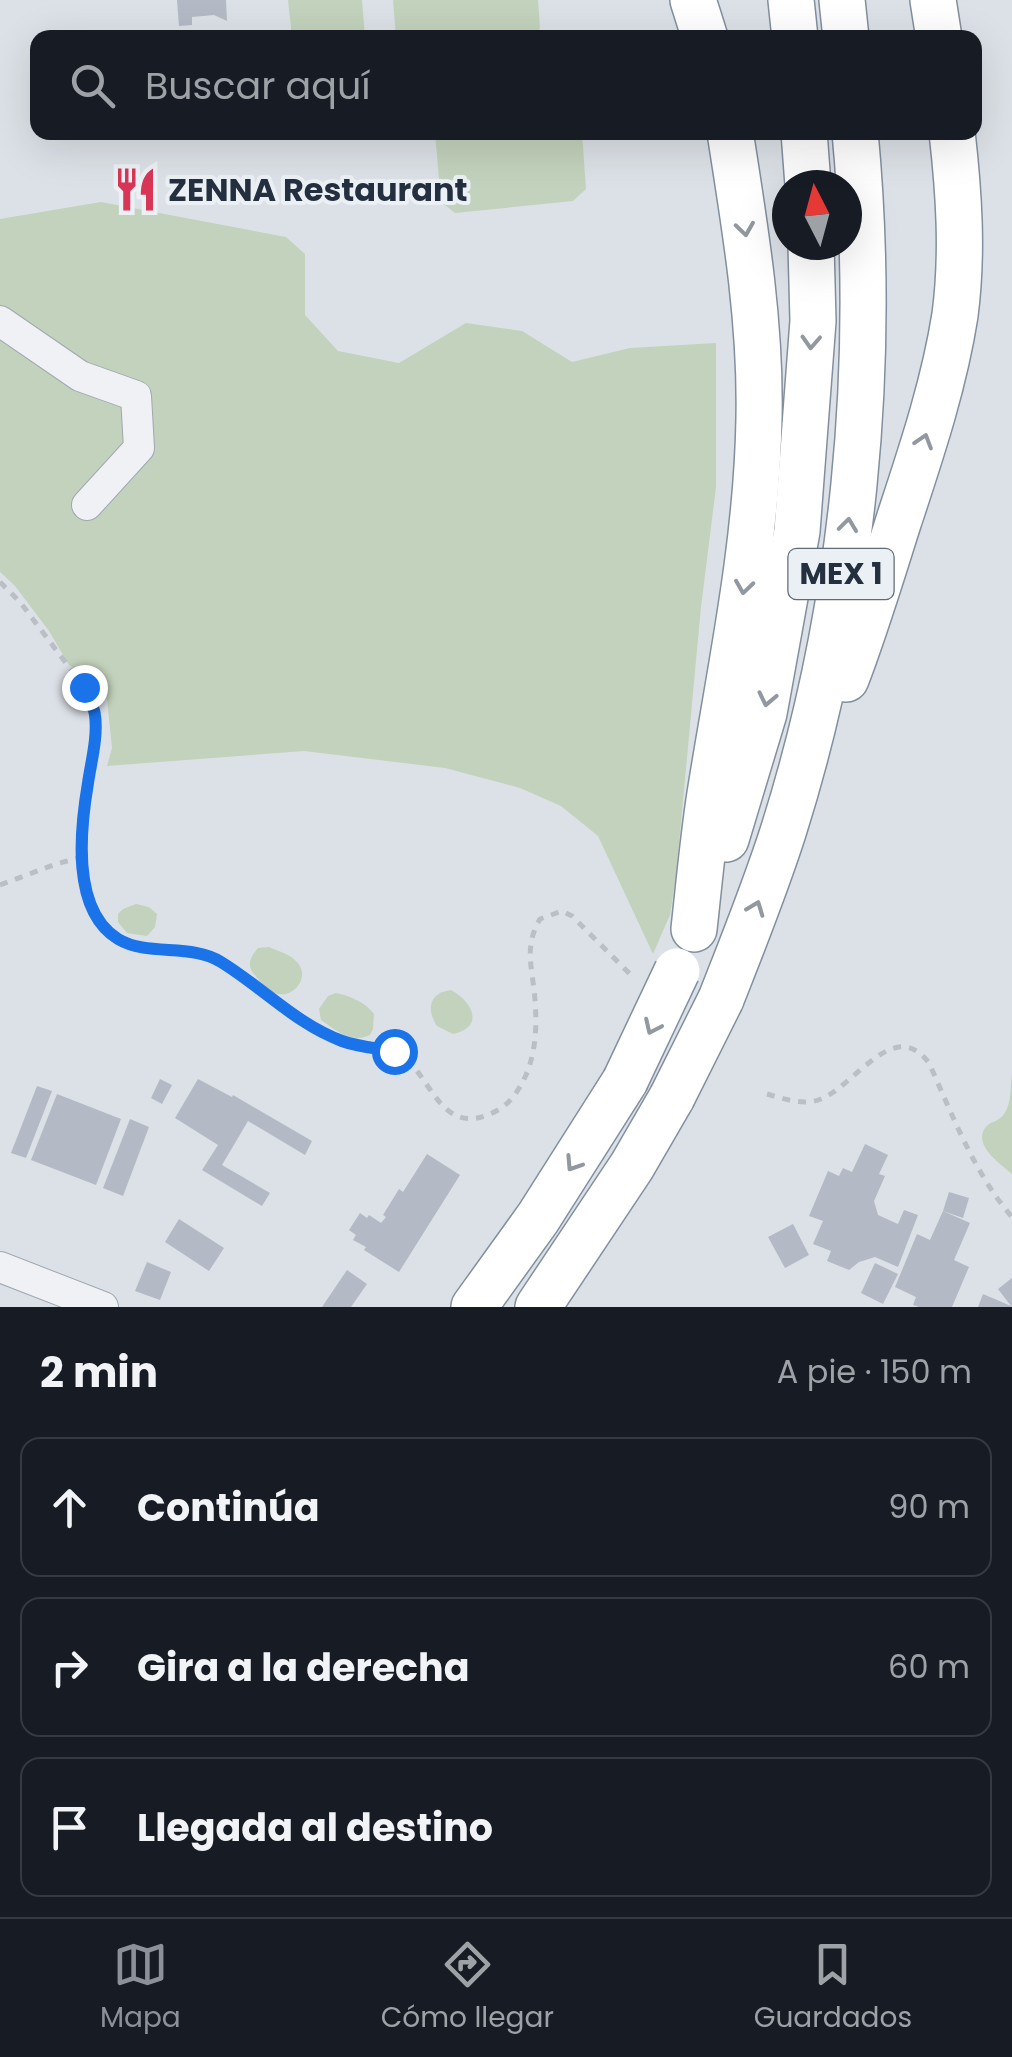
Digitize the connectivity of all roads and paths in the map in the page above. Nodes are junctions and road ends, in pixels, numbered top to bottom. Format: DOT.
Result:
graph roads {
  1 [pos="693,0"];
  2 [pos="791,0"];
  3 [pos="842,0"];
  4 [pos="933,0"];
  5 [pos="702,30"];
  6 [pos="794,30"];
  7 [pos="845,30"];
  8 [pos="938,30"];
  9 [pos="731,140"];
  10 [pos="805,140"];
  11 [pos="856,140"];
  12 [pos="953,140"];
  13 [pos="807,170"];
  14 [pos="811,260"];
  15 [pos="0,321"];
  16 [pos="87,505"];
  17 [pos="0,582"];
  18 [pos="784,828"];
  19 [pos="82,857"];
  20 [pos="0,884"];
  21 [pos="694,929"];
  22 [pos="631,975"];
  23 [pos="768,1094"];
  24 [pos="1012,1218"];
  25 [pos="0,1267"];
  26 [pos="103,1307"];
  27 [pos="474,1307"];
  28 [pos="538,1307"];
  1 -- 5 [label="highway"];
  2 -- 6 [label="highway"];
  3 -- 7 [label="highway"];
  4 -- 8 [label="highway"];
  9 -- 21 [label="highway, one-way"];
  10 -- 13 [label="highway"];
  18 -- 11 [label="highway, MEX 1, one-way"];
  18 -- 12 [label="highway, one-way"];
  14 -- 21 [label="highway, MEX 1, one-way"];
  15 -- 16 [label="street"];
  17 -- 19 [label="path"];
  28 -- 18 [label="highway, MEX 1, one-way, bridge"];
  19 -- 20 [label="path"];
  19 -- 22 [label="path"];
  21 -- 27 [label="highway, MEX 1, one-way, bridge"];
  23 -- 24 [label="path"];
  25 -- 26 [label="street"];
}
